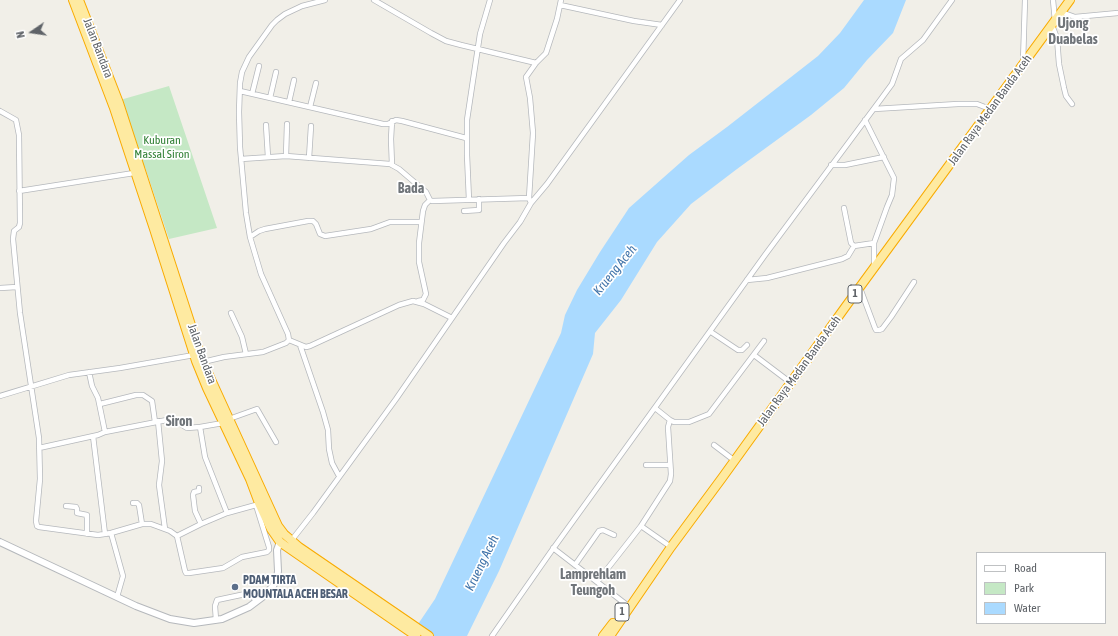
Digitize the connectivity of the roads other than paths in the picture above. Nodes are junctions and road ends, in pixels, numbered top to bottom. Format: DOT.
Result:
graph roads {
  1 [pos="73,0"];
  2 [pos="79,0"];
  3 [pos="325,0"];
  4 [pos="374,0"];
  5 [pos="490,0"];
  6 [pos="680,0"];
  7 [pos="952,0"];
  8 [pos="1025,0"];
  9 [pos="1053,0"];
  10 [pos="1070,0"];
  11 [pos="560,2"];
  12 [pos="1061,12"];
  13 [pos="1118,13"];
  14 [pos="1053,23"];
  15 [pos="662,25"];
  16 [pos="477,49"];
  17 [pos="536,63"];
  18 [pos="1023,64"];
  19 [pos="259,66"];
  20 [pos="276,72"];
  21 [pos="294,80"];
  22 [pos="316,83"];
  23 [pos="240,91"];
  24 [pos="252,94"];
  25 [pos="270,98"];
  26 [pos="289,102"];
  27 [pos="1072,104"];
  28 [pos="310,107"];
  29 [pos="874,109"];
  30 [pos="990,109"];
  31 [pos="0,111"];
  32 [pos="865,120"];
  33 [pos="392,121"];
  34 [pos="287,124"];
  35 [pos="266,125"];
  36 [pos="311,126"];
  37 [pos="466,138"];
  38 [pos="286,156"];
  39 [pos="268,157"];
  40 [pos="884,157"];
  41 [pos="309,158"];
  42 [pos="241,159"];
  43 [pos="392,165"];
  44 [pos="831,165"];
  45 [pos="134,173"];
  46 [pos="19,191"];
  47 [pos="430,200"];
  48 [pos="470,200"];
  49 [pos="479,200"];
  50 [pos="530,201"];
  51 [pos="844,208"];
  52 [pos="464,211"];
  53 [pos="422,222"];
  54 [pos="250,237"];
  55 [pos="874,243"];
  56 [pos="854,246"];
  57 [pos="874,270"];
  58 [pos="747,280"];
  59 [pos="914,282"];
  60 [pos="17,287"];
  61 [pos="0,288"];
  62 [pos="860,288"];
  63 [pos="417,301"];
  64 [pos="231,313"];
  65 [pos="452,318"];
  66 [pos="711,332"];
  67 [pos="289,340"];
  68 [pos="764,341"];
  69 [pos="300,345"];
  70 [pos="746,345"];
  71 [pos="246,354"];
  72 [pos="194,355"];
  73 [pos="754,355"];
  74 [pos="203,362"];
  75 [pos="89,372"];
  76 [pos="791,383"];
  77 [pos="32,387"];
  78 [pos="0,396"];
  79 [pos="100,404"];
  80 [pos="655,408"];
  81 [pos="670,420"];
  82 [pos="226,421"];
  83 [pos="156,422"];
  84 [pos="200,427"];
  85 [pos="105,432"];
  86 [pos="93,436"];
  87 [pos="276,442"];
  88 [pos="714,446"];
  89 [pos="39,448"];
  90 [pos="735,461"];
  91 [pos="646,465"];
  92 [pos="670,465"];
  93 [pos="339,476"];
  94 [pos="253,478"];
  95 [pos="199,488"];
  96 [pos="133,503"];
  97 [pos="257,504"];
  98 [pos="66,506"];
  99 [pos="227,513"];
  100 [pos="142,524"];
  101 [pos="200,524"];
  102 [pos="641,526"];
  103 [pos="165,529"];
  104 [pos="111,533"];
  105 [pos="87,534"];
  106 [pos="105,534"];
  107 [pos="614,535"];
  108 [pos="177,536"];
  109 [pos="291,541"];
  110 [pos="0,542"];
  111 [pos="278,546"];
  112 [pos="671,547"];
  113 [pos="553,548"];
  114 [pos="269,550"];
  115 [pos="296,550"];
  116 [pos="575,565"];
  117 [pos="597,582"];
  118 [pos="642,588"];
  119 [pos="117,597"];
  120 [pos="256,602"];
  121 [pos="627,605"];
  122 [pos="216,620"];
  123 [pos="416,636"];
  124 [pos="429,636"];
  125 [pos="492,636"];
  126 [pos="603,636"];
  127 [pos="610,636"];
  1 -- 45 [label="highway, Jalan Bandara"];
  2 -- 74 [label="highway, Jalan Bandara"];
  3 -- 23 [label="street"];
  4 -- 16 [label="street"];
  5 -- 16 [label="street"];
  6 -- 15 [label="street"];
  7 -- 29 [label="street"];
  8 -- 18 [label="street"];
  9 -- 14 [label="street"];
  10 -- 12 [label="highway, Jalan Raya Medan Banda Aceh / 1"];
  11 -- 15 [label="street"];
  11 -- 17 [label="street"];
  12 -- 13 [label="street"];
  12 -- 14 [label="highway, Jalan Raya Medan Banda Aceh / 1"];
  14 -- 18 [label="highway, Jalan Raya Medan Banda Aceh / 1"];
  14 -- 27 [label="street"];
  15 -- 50 [label="street"];
  16 -- 17 [label="street"];
  16 -- 37 [label="street"];
  17 -- 50 [label="street"];
  18 -- 30 [label="highway, Jalan Raya Medan Banda Aceh / 1"];
  19 -- 24 [label="street"];
  20 -- 25 [label="street"];
  21 -- 26 [label="street"];
  22 -- 28 [label="street"];
  23 -- 24 [label="street"];
  23 -- 42 [label="street"];
  24 -- 25 [label="street"];
  25 -- 26 [label="street"];
  26 -- 28 [label="street"];
  28 -- 33 [label="street"];
  29 -- 30 [label="street"];
  29 -- 32 [label="street"];
  30 -- 57 [label="highway, Jalan Raya Medan Banda Aceh / 1"];
  31 -- 46 [label="street"];
  32 -- 40 [label="street"];
  32 -- 44 [label="street"];
  33 -- 37 [label="street"];
  33 -- 43 [label="street"];
  34 -- 38 [label="street"];
  35 -- 39 [label="street"];
  36 -- 41 [label="street"];
  37 -- 48 [label="street"];
  38 -- 39 [label="street"];
  38 -- 41 [label="street"];
  39 -- 42 [label="street"];
  40 -- 44 [label="street"];
  40 -- 55 [label="street"];
  41 -- 43 [label="street"];
  42 -- 54 [label="street"];
  43 -- 47 [label="street"];
  44 -- 58 [label="street"];
  45 -- 46 [label="street"];
  45 -- 72 [label="highway, Jalan Bandara"];
  46 -- 60 [label="street"];
  47 -- 48 [label="street"];
  47 -- 53 [label="street"];
  48 -- 49 [label="street"];
  49 -- 50 [label="street"];
  49 -- 52 [label="street"];
  50 -- 65 [label="street"];
  51 -- 56 [label="street"];
  53 -- 54 [label="street"];
  53 -- 63 [label="street"];
  54 -- 67 [label="street"];
  55 -- 56 [label="street"];
  55 -- 57 [label="street"];
  56 -- 58 [label="street"];
  57 -- 62 [label="highway, Jalan Raya Medan Banda Aceh / 1"];
  58 -- 66 [label="street"];
  59 -- 62 [label="street"];
  60 -- 61 [label="street"];
  60 -- 77 [label="street"];
  62 -- 76 [label="highway, Jalan Raya Medan Banda Aceh / 1"];
  63 -- 65 [label="street"];
  63 -- 69 [label="street"];
  64 -- 71 [label="street"];
  65 -- 93 [label="street"];
  66 -- 70 [label="street"];
  66 -- 80 [label="street"];
  67 -- 69 [label="street"];
  67 -- 71 [label="street"];
  68 -- 73 [label="street"];
  69 -- 93 [label="street"];
  71 -- 74 [label="street"];
  72 -- 75 [label="street"];
  72 -- 82 [label="highway, Jalan Bandara"];
  73 -- 76 [label="street"];
  73 -- 81 [label="street"];
  74 -- 82 [label="highway, Jalan Bandara"];
  75 -- 77 [label="street"];
  75 -- 79 [label="street"];
  76 -- 90 [label="highway, Jalan Raya Medan Banda Aceh / 1"];
  77 -- 78 [label="street"];
  77 -- 89 [label="street"];
  79 -- 83 [label="street"];
  79 -- 85 [label="street"];
  80 -- 81 [label="street"];
  80 -- 113 [label="street"];
  81 -- 92 [label="street"];
  82 -- 84 [label="street"];
  82 -- 87 [label="street"];
  82 -- 94 [label="highway, Jalan Bandara"];
  83 -- 84 [label="street"];
  83 -- 85 [label="street"];
  83 -- 103 [label="street"];
  84 -- 99 [label="street"];
  85 -- 86 [label="street"];
  86 -- 89 [label="street"];
  86 -- 106 [label="street"];
  88 -- 90 [label="street"];
  89 -- 105 [label="street"];
  90 -- 112 [label="highway, Jalan Raya Medan Banda Aceh / 1"];
  91 -- 92 [label="street"];
  92 -- 102 [label="street"];
  93 -- 109 [label="street"];
  94 -- 97 [label="highway, Jalan Bandara"];
  94 -- 109 [label="highway, Jalan Bandara"];
  95 -- 101 [label="street"];
  96 -- 100 [label="street"];
  97 -- 99 [label="street"];
  97 -- 111 [label="highway, Jalan Bandara"];
  97 -- 114 [label="street"];
  98 -- 105 [label="street"];
  99 -- 101 [label="street"];
  100 -- 103 [label="street"];
  100 -- 104 [label="street"];
  101 -- 108 [label="street"];
  102 -- 112 [label="street"];
  102 -- 117 [label="street"];
  103 -- 108 [label="street"];
  104 -- 106 [label="street"];
  104 -- 119 [label="street"];
  105 -- 106 [label="street"];
  107 -- 116 [label="street"];
  108 -- 114 [label="street"];
  109 -- 115 [label="highway, Jalan Bandara"];
  110 -- 119 [label="street"];
  111 -- 114 [label="street"];
  111 -- 115 [label="highway, Jalan Bandara"];
  111 -- 120 [label="street"];
  112 -- 118 [label="highway, Jalan Raya Medan Banda Aceh / 1"];
  113 -- 116 [label="street"];
  113 -- 125 [label="street"];
  115 -- 123 [label="highway, Jalan Bandara"];
  115 -- 124 [label="highway, Jalan Bandara"];
  116 -- 117 [label="street"];
  117 -- 121 [label="street"];
  118 -- 121 [label="highway, Jalan Raya Medan Banda Aceh / 1"];
  118 -- 127 [label="highway, Jalan Raya Medan Banda Aceh / 1"];
  119 -- 122 [label="street"];
  120 -- 122 [label="street"];
  120 -- 122 [label="street"];
  121 -- 126 [label="highway, Jalan Raya Medan Banda Aceh / 1"];
}
